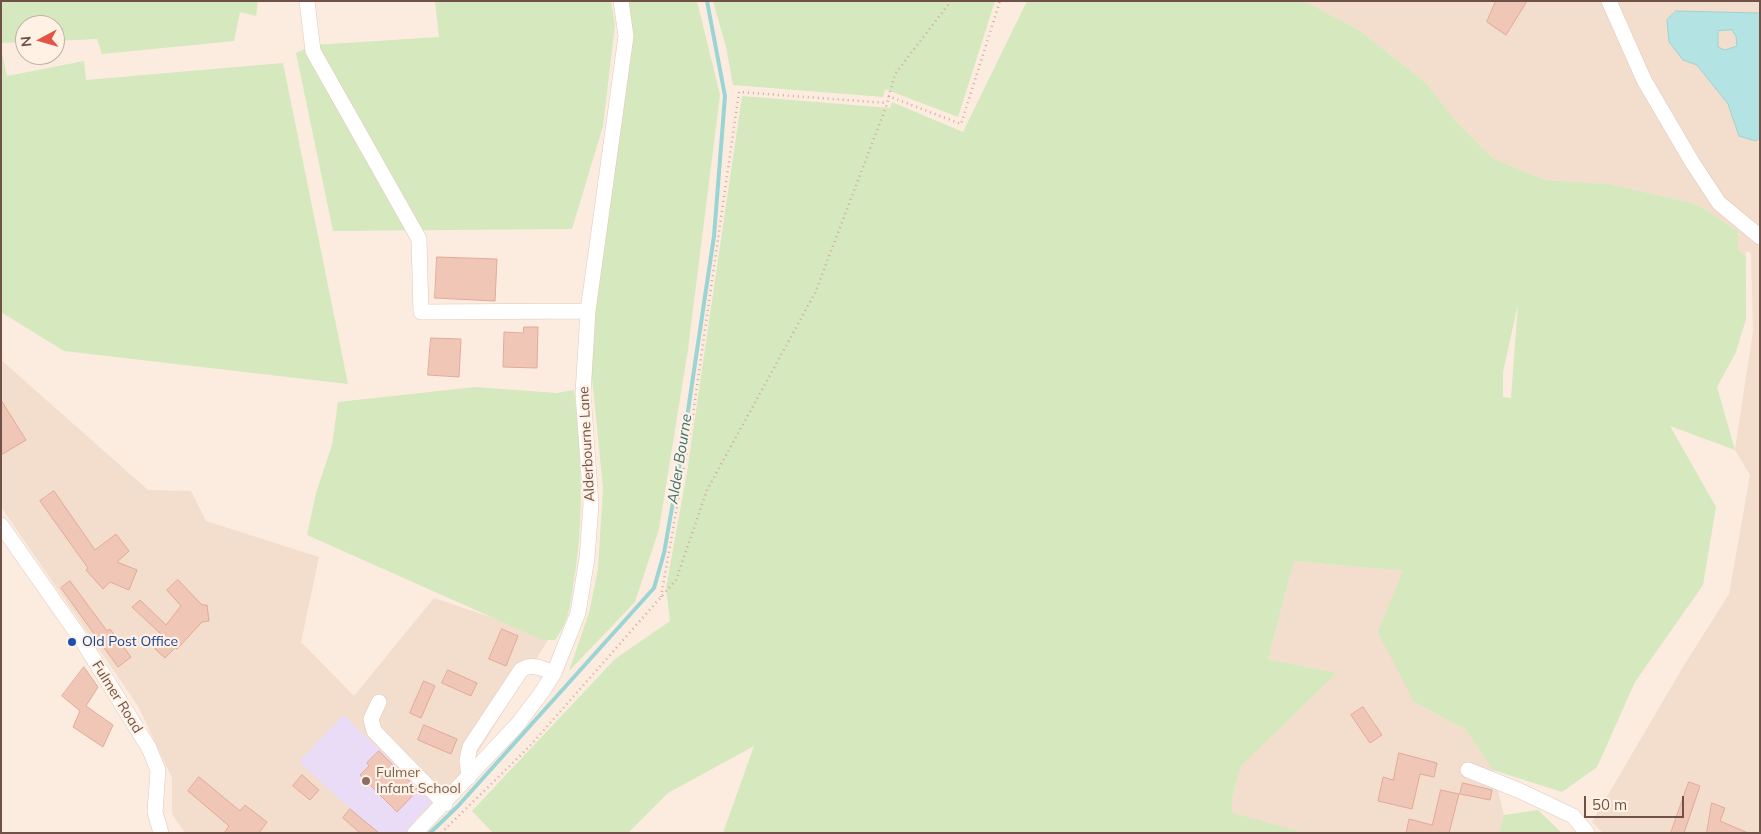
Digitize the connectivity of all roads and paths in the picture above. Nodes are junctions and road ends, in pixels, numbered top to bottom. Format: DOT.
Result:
graph roads {
  1 [pos="307,1"];
  2 [pos="622,1"];
  3 [pos="951,1"];
  4 [pos="1000,1"];
  5 [pos="1609,1"];
  6 [pos="888,96"];
  7 [pos="887,103"];
  8 [pos="1758,232"];
  9 [pos="588,312"];
  10 [pos="1,525"];
  11 [pos="661,597"];
  12 [pos="554,673"];
  13 [pos="379,702"];
  14 [pos="1468,770"];
  15 [pos="469,777"];
  16 [pos="445,804"];
  17 [pos="161,833"];
  18 [pos="415,833"];
  19 [pos="441,833"];
  20 [pos="1587,833"];
  1 -- 9 [label="street"];
  2 -- 9 [label="street, Alderbourne Lane"];
  3 -- 6 [label="path"];
  4 -- 6 [label="path"];
  5 -- 8 [label="street"];
  6 -- 7 [label="path"];
  7 -- 11 [label="path"];
  7 -- 11 [label="path"];
  9 -- 12 [label="street, Alderbourne Lane"];
  10 -- 17 [label="street, Fulmer Road"];
  11 -- 19 [label="path"];
  12 -- 15 [label="street, Alderbourne Lane"];
  12 -- 15 [label="street"];
  13 -- 16 [label="street"];
  14 -- 20 [label="street"];
  15 -- 16 [label="street, Alderbourne Lane"];
  16 -- 18 [label="street, Alderbourne Lane"];
}
